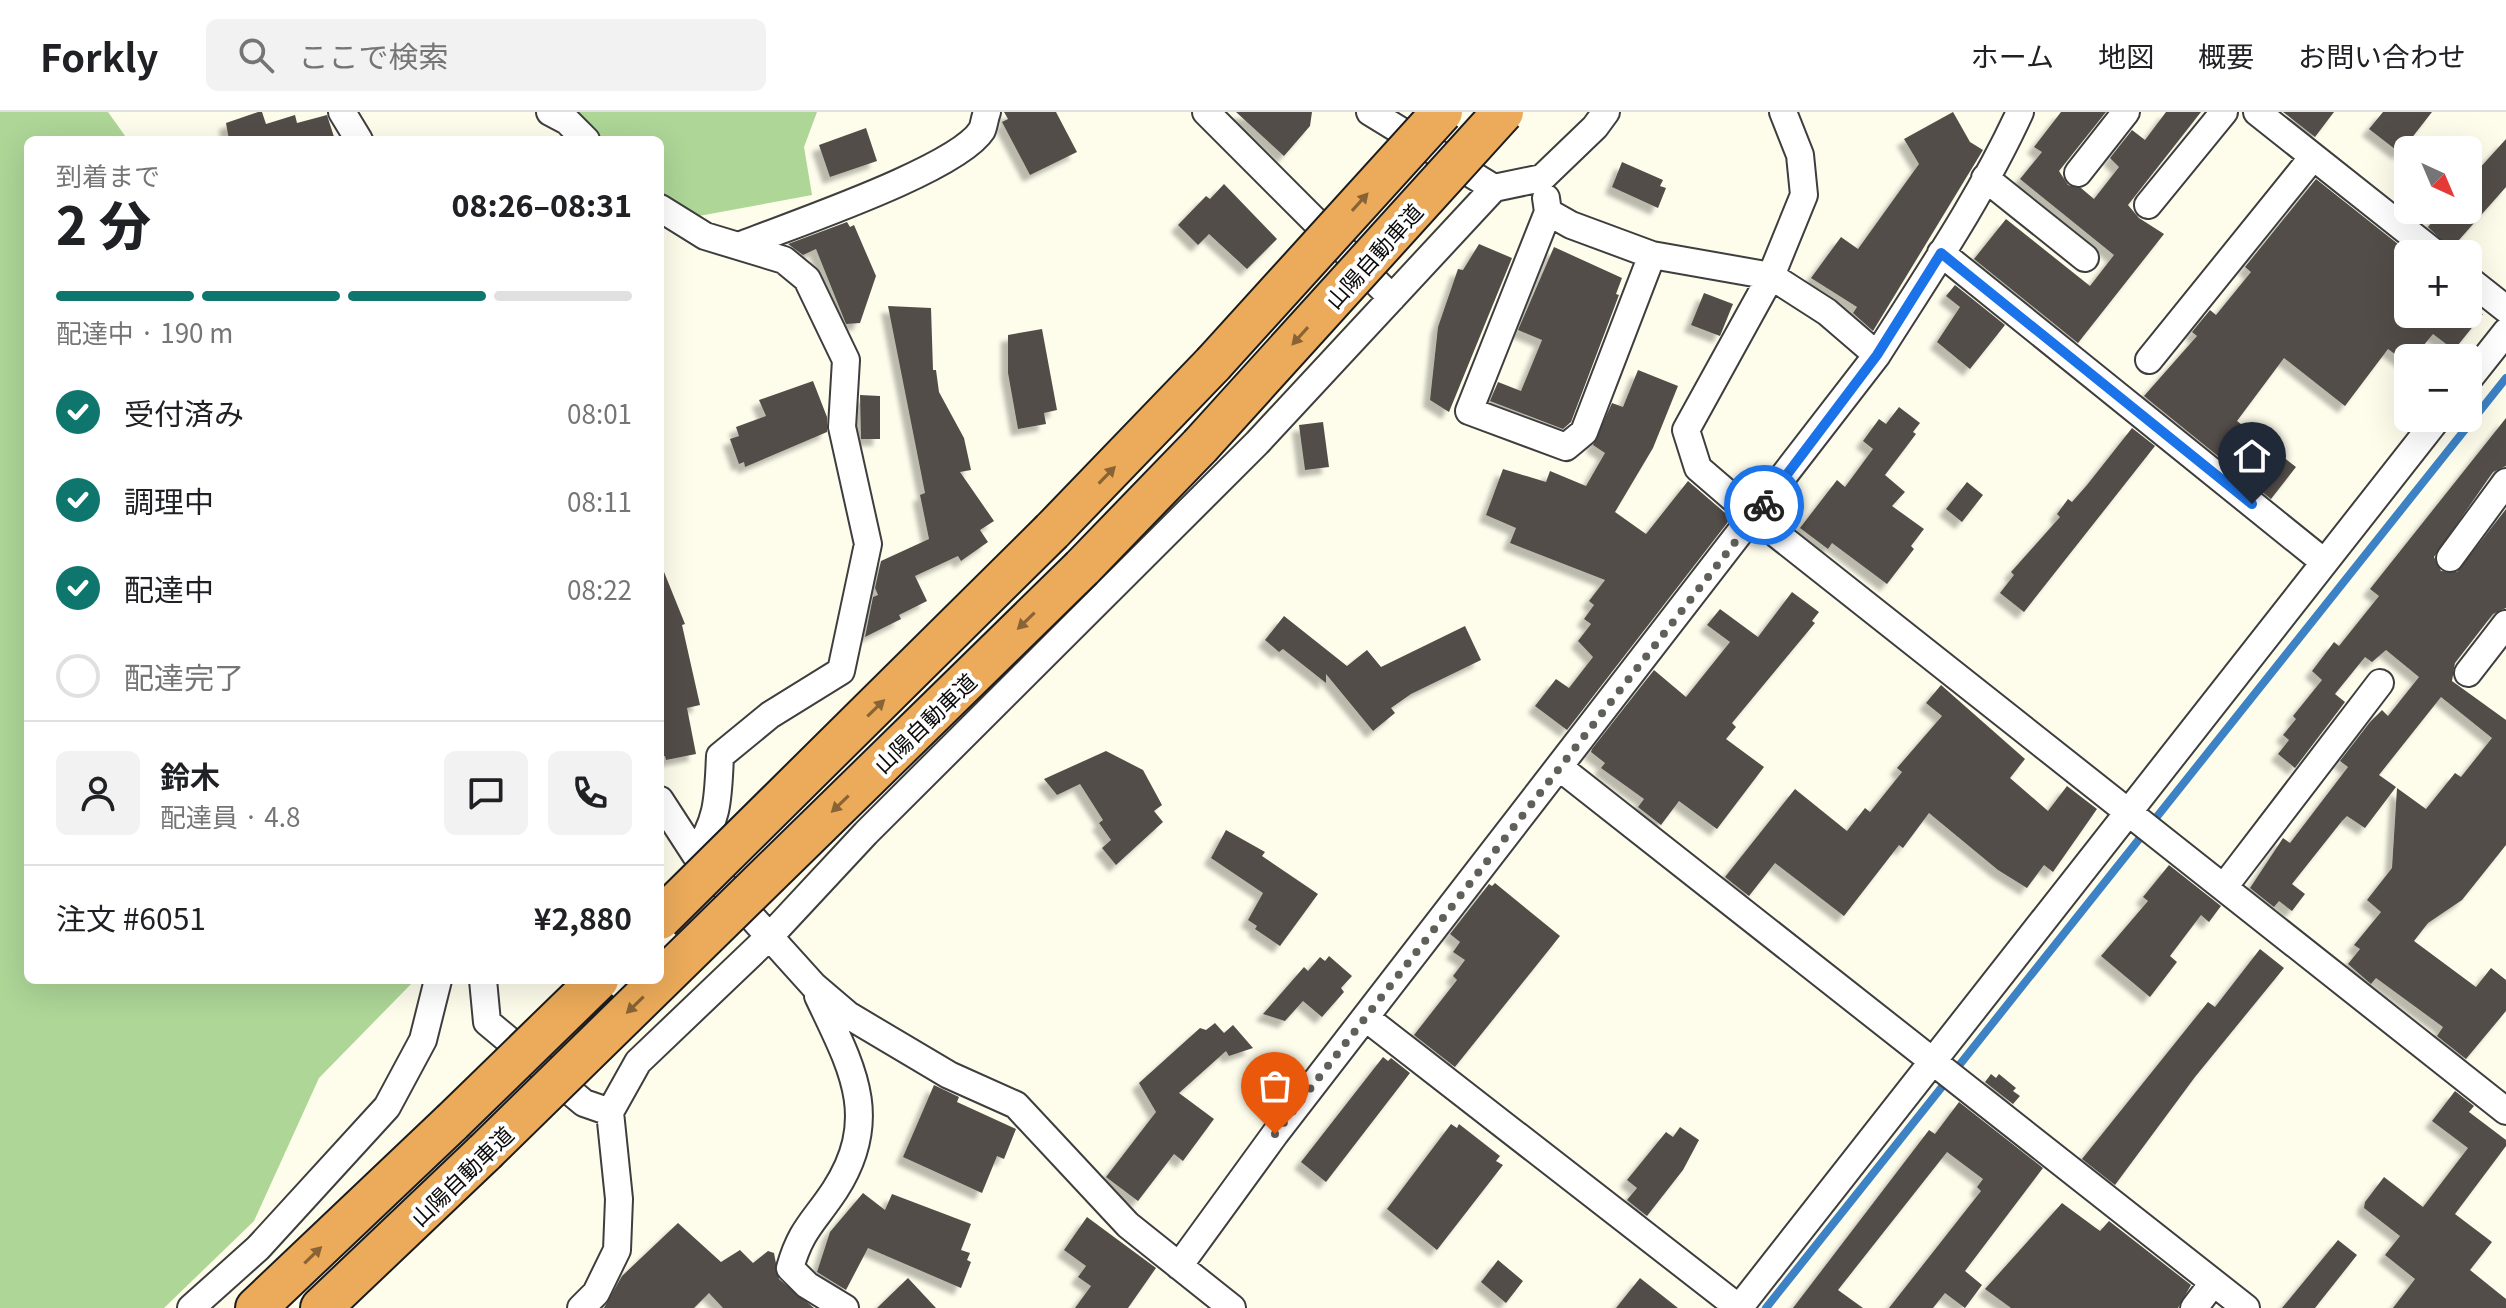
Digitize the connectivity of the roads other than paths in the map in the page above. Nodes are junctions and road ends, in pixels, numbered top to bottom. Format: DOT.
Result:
graph roads {
  1 [pos="342,112"];
  2 [pos="550,112"];
  3 [pos="987,112"];
  4 [pos="1206,112"];
  5 [pos="1370,112"];
  6 [pos="1442,112"];
  7 [pos="1503,112"];
  8 [pos="1606,112"];
  9 [pos="1783,112"];
  10 [pos="2020,112"];
  11 [pos="2126,112"];
  12 [pos="2224,112"];
  13 [pos="2258,112"];
  14 [pos="357,136"];
  15 [pos="582,136"];
  16 [pos="2313,157"];
  17 [pos="2078,173"];
  18 [pos="1542,178"];
  19 [pos="1985,178"];
  20 [pos="1494,188"];
  21 [pos="2148,205"];
  22 [pos="664,210"];
  23 [pos="1548,212"];
  24 [pos="2418,240"];
  25 [pos="739,246"];
  26 [pos="1941,253"];
  27 [pos="1652,255"];
  28 [pos="2085,258"];
  29 [pos="1771,276"];
  30 [pos="2482,290"];
  31 [pos="1392,298"];
  32 [pos="2506,309"];
  33 [pos="2506,332"];
  34 [pos="1877,355"];
  35 [pos="2149,360"];
  36 [pos="2482,362"];
  37 [pos="2427,432"];
  38 [pos="2506,482"];
  39 [pos="1755,517"];
  40 [pos="2450,558"];
  41 [pos="2324,562"];
  42 [pos="2506,624"];
  43 [pos="2468,673"];
  44 [pos="2380,683"];
  45 [pos="1559,767"];
  46 [pos="664,806"];
  47 [pos="2140,820"];
  48 [pos="695,854"];
  49 [pos="2224,887"];
  50 [pos="664,915"];
  51 [pos="771,935"];
  52 [pos="664,977"];
  53 [pos="437,984"];
  54 [pos="483,984"];
  55 [pos="594,984"];
  56 [pos="657,984"];
  57 [pos="814,986"];
  58 [pos="1366,1018"];
  59 [pos="1943,1072"];
  60 [pos="2506,1111"];
  61 [pos="610,1112"];
  62 [pos="1179,1266"];
  63 [pos="2213,1283"];
  64 [pos="191,1308"];
  65 [pos="256,1308"];
  66 [pos="321,1308"];
  67 [pos="581,1308"];
  68 [pos="845,1308"];
  69 [pos="1232,1308"];
  70 [pos="1739,1308"];
  71 [pos="2194,1308"];
  72 [pos="2246,1308"];
  1 -- 14 [label="street"];
  2 -- 15 [label="street"];
  3 -- 25 [label="street"];
  4 -- 31 [label="street"];
  5 -- 20 [label="street"];
  50 -- 6 [label="highway, 山陽自動車道, one-way, bridge"];
  7 -- 52 [label="highway, 山陽自動車道, one-way, bridge"];
  8 -- 18 [label="street"];
  9 -- 29 [label="street"];
  10 -- 19 [label="street"];
  11 -- 17 [label="street"];
  12 -- 21 [label="street"];
  13 -- 16 [label="street"];
  16 -- 24 [label="street"];
  16 -- 35 [label="street"];
  18 -- 20 [label="street"];
  18 -- 23 [label="street"];
  19 -- 26 [label="street"];
  19 -- 28 [label="street"];
  20 -- 31 [label="street"];
  22 -- 25 [label="street"];
  23 -- 27 [label="street"];
  23 -- 27 [label="street"];
  25 -- 48 [label="street"];
  26 -- 34 [label="street"];
  26 -- 41 [label="street"];
  27 -- 29 [label="street"];
  29 -- 34 [label="street"];
  29 -- 39 [label="street"];
  30 -- 32 [label="street"];
  31 -- 51 [label="street"];
  33 -- 36 [label="street"];
  34 -- 39 [label="street"];
  37 -- 41 [label="street"];
  38 -- 40 [label="street"];
  39 -- 45 [label="street"];
  39 -- 47 [label="street"];
  41 -- 47 [label="street"];
  42 -- 43 [label="street"];
  44 -- 49 [label="street"];
  45 -- 58 [label="street"];
  45 -- 59 [label="street"];
  46 -- 48 [label="street"];
  47 -- 49 [label="street"];
  47 -- 59 [label="street"];
  48 -- 51 [label="street"];
  49 -- 60 [label="street"];
  51 -- 57 [label="street"];
  51 -- 61 [label="street"];
  53 -- 64 [label="street"];
  54 -- 61 [label="street"];
  65 -- 55 [label="highway, 山陽自動車道, one-way, bridge"];
  56 -- 66 [label="highway, 山陽自動車道, one-way, bridge"];
  57 -- 62 [label="street"];
  57 -- 68 [label="street"];
  58 -- 62 [label="street"];
  58 -- 70 [label="street"];
  59 -- 63 [label="street"];
  59 -- 70 [label="street"];
  61 -- 67 [label="street"];
  62 -- 69 [label="street"];
  63 -- 71 [label="street"];
  63 -- 72 [label="street"];
}
